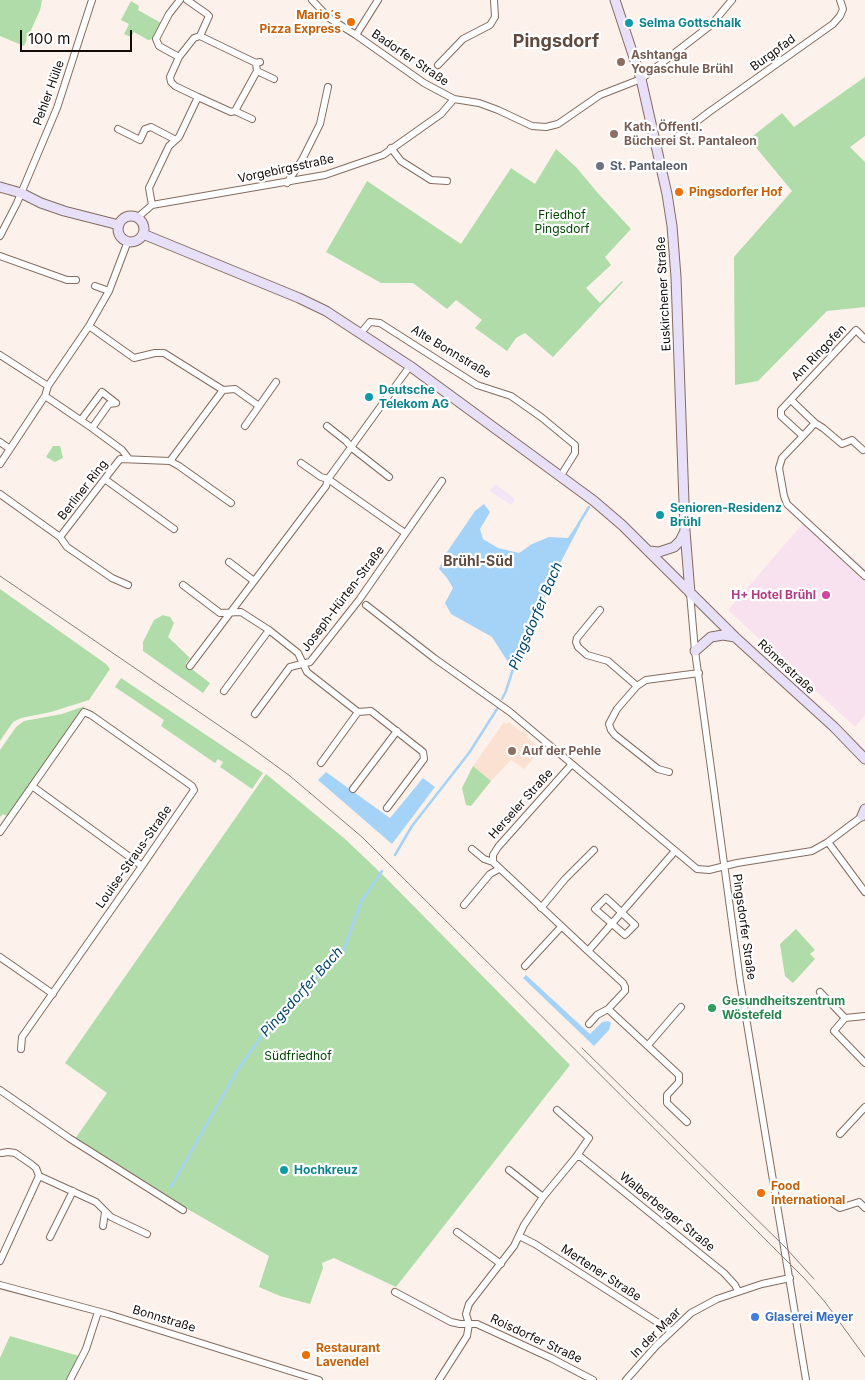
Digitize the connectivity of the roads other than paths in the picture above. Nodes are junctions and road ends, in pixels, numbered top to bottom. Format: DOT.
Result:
graph roads {
  1 [pos="92,0"];
  2 [pos="180,0"];
  3 [pos="187,0"];
  4 [pos="312,0"];
  5 [pos="378,0"];
  6 [pos="494,0"];
  7 [pos="615,0"];
  8 [pos="732,0"];
  9 [pos="840,0"];
  10 [pos="356,35"];
  11 [pos="200,36"];
  12 [pos="179,57"];
  13 [pos="258,65"];
  14 [pos="438,65"];
  15 [pos="274,79"];
  16 [pos="640,79"];
  17 [pos="328,87"];
  18 [pos="198,98"];
  19 [pos="454,99"];
  20 [pos="235,111"];
  21 [pos="252,119"];
  22 [pos="118,129"];
  23 [pos="679,135"];
  24 [pos="174,140"];
  25 [pos="391,148"];
  26 [pos="447,181"];
  27 [pos="287,183"];
  28 [pos="0,187"];
  29 [pos="21,193"];
  30 [pos="152,205"];
  31 [pos="137,218"];
  32 [pos="119,225"];
  33 [pos="143,234"];
  34 [pos="0,236"];
  35 [pos="128,241"];
  36 [pos="0,256"];
  37 [pos="76,280"];
  38 [pos="95,286"];
  39 [pos="109,291"];
  40 [pos="90,326"];
  41 [pos="360,334"];
  42 [pos="865,339"];
  43 [pos="0,356"];
  44 [pos="410,366"];
  45 [pos="276,382"];
  46 [pos="48,386"];
  47 [pos="223,390"];
  48 [pos="45,396"];
  49 [pos="790,400"];
  50 [pos="259,406"];
  51 [pos="81,420"];
  52 [pos="815,423"];
  53 [pos="244,426"];
  54 [pos="327,426"];
  55 [pos="92,428"];
  56 [pos="803,436"];
  57 [pos="0,442"];
  58 [pos="352,448"];
  59 [pos="10,449"];
  60 [pos="863,450"];
  61 [pos="129,459"];
  62 [pos="170,461"];
  63 [pos="301,463"];
  64 [pos="0,464"];
  65 [pos="389,477"];
  66 [pos="560,477"];
  67 [pos="328,479"];
  68 [pos="106,480"];
  69 [pos="442,480"];
  70 [pos="0,494"];
  71 [pos="231,504"];
  72 [pos="174,529"];
  73 [pos="685,531"];
  74 [pos="405,533"];
  75 [pos="60,538"];
  76 [pos="649,551"];
  77 [pos="229,562"];
  78 [pos="865,576"];
  79 [pos="254,581"];
  80 [pos="128,585"];
  81 [pos="184,585"];
  82 [pos="690,593"];
  83 [pos="366,605"];
  84 [pos="600,610"];
  85 [pos="231,613"];
  86 [pos="269,630"];
  87 [pos="735,637"];
  88 [pos="695,650"];
  89 [pos="303,664"];
  90 [pos="190,666"];
  91 [pos="699,673"];
  92 [pos="637,686"];
  93 [pos="224,691"];
  94 [pos="358,712"];
  95 [pos="255,714"];
  96 [pos="397,731"];
  97 [pos="865,759"];
  98 [pos="321,763"];
  99 [pos="572,764"];
  100 [pos="669,772"];
  101 [pos="32,786"];
  102 [pos="353,789"];
  103 [pos="387,808"];
  104 [pos="864,814"];
  105 [pos="0,832"];
  106 [pos="828,842"];
  107 [pos="472,849"];
  108 [pos="594,850"];
  109 [pos="675,851"];
  110 [pos="493,862"];
  111 [pos="142,866"];
  112 [pos="724,867"];
  113 [pos="499,869"];
  114 [pos="865,892"];
  115 [pos="464,905"];
  116 [pos="541,908"];
  117 [pos="621,911"];
  118 [pos="611,922"];
  119 [pos="561,927"];
  120 [pos="588,950"];
  121 [pos="0,957"];
  122 [pos="524,966"];
  123 [pos="820,992"];
  124 [pos="52,994"];
  125 [pos="681,1007"];
  126 [pos="608,1009"];
  127 [pos="865,1016"];
  128 [pos="845,1018"];
  129 [pos="589,1024"];
  130 [pos="648,1045"];
  131 [pos="21,1048"];
  132 [pos="865,1063"];
  133 [pos="0,1090"];
  134 [pos="865,1107"];
  135 [pos="557,1110"];
  136 [pos="687,1122"];
  137 [pos="840,1134"];
  138 [pos="2,1154"];
  139 [pos="576,1157"];
  140 [pos="509,1170"];
  141 [pos="39,1176"];
  142 [pos="73,1191"];
  143 [pos="543,1197"];
  144 [pos="832,1203"];
  145 [pos="865,1208"];
  146 [pos="183,1210"];
  147 [pos="105,1212"];
  148 [pos="103,1226"];
  149 [pos="457,1232"];
  150 [pos="147,1234"];
  151 [pos="519,1236"];
  152 [pos="50,1237"];
  153 [pos="0,1261"];
  154 [pos="501,1264"];
  155 [pos="790,1278"];
  156 [pos="0,1285"];
  157 [pos="738,1291"];
  158 [pos="395,1292"];
  159 [pos="98,1312"];
  160 [pos="468,1324"];
  161 [pos="671,1331"];
  162 [pos="628,1379"];
  163 [pos="70,1380"];
  164 [pos="319,1380"];
  165 [pos="439,1380"];
  166 [pos="593,1380"];
  167 [pos="806,1380"];
  1 -- 29 [label="street, Pehler Hülle"];
  2 -- 12 [label="street"];
  3 -- 11 [label="street"];
  4 -- 10 [label="street, Badorfer Straße"];
  5 -- 10 [label="street"];
  6 -- 14 [label="street"];
  7 -- 16 [label="main road, Euskirchener Straße"];
  8 -- 16 [label="street, Badorfer Straße"];
  9 -- 23 [label="street, Burgpfad"];
  10 -- 19 [label="street, Badorfer Straße"];
  11 -- 12 [label="street"];
  11 -- 13 [label="street"];
  12 -- 18 [label="street"];
  13 -- 15 [label="street"];
  13 -- 20 [label="street"];
  16 -- 19 [label="street, Badorfer Straße"];
  16 -- 73 [label="main road, Euskirchener Straße"];
  17 -- 27 [label="street"];
  18 -- 20 [label="street"];
  18 -- 24 [label="street"];
  19 -- 25 [label="street, Vorgebirgsstraße"];
  20 -- 21 [label="street"];
  22 -- 24 [label="street"];
  24 -- 30 [label="street"];
  25 -- 26 [label="street"];
  25 -- 27 [label="street, Vorgebirgsstraße"];
  27 -- 30 [label="street, Vorgebirgsstraße"];
  28 -- 29 [label="main road"];
  29 -- 32 [label="main road"];
  29 -- 34 [label="street, Pehler Hülle"];
  30 -- 31 [label="street"];
  31 -- 32 [label="main road"];
  31 -- 33 [label="main road"];
  32 -- 35 [label="main road"];
  33 -- 35 [label="main road"];
  33 -- 41 [label="main road"];
  35 -- 39 [label="street"];
  36 -- 37 [label="street"];
  38 -- 39 [label="street"];
  39 -- 40 [label="street"];
  40 -- 46 [label="street"];
  40 -- 47 [label="street"];
  41 -- 44 [label="main road"];
  41 -- 66 [label="street, Alte Bonnstraße"];
  42 -- 49 [label="street, Am Ringofen"];
  43 -- 46 [label="street"];
  44 -- 58 [label="street"];
  44 -- 66 [label="main road"];
  45 -- 50 [label="street"];
  46 -- 48 [label="street"];
  47 -- 50 [label="street"];
  47 -- 62 [label="street"];
  48 -- 51 [label="street"];
  48 -- 59 [label="street"];
  49 -- 52 [label="street, Am Ringofen"];
  49 -- 56 [label="street, Am Ringofen"];
  50 -- 53 [label="street"];
  51 -- 55 [label="street"];
  51 -- 55 [label="street"];
  52 -- 56 [label="street"];
  52 -- 60 [label="street, Am Ringofen"];
  54 -- 58 [label="street"];
  55 -- 61 [label="street"];
  56 -- 78 [label="street"];
  57 -- 59 [label="street"];
  58 -- 65 [label="street"];
  58 -- 67 [label="street"];
  59 -- 64 [label="street"];
  61 -- 62 [label="street"];
  61 -- 68 [label="street, Berliner Ring"];
  62 -- 71 [label="street"];
  63 -- 67 [label="street"];
  66 -- 76 [label="main road"];
  67 -- 74 [label="street"];
  67 -- 79 [label="street"];
  68 -- 72 [label="street"];
  68 -- 75 [label="street, Berliner Ring"];
  69 -- 74 [label="street, Joseph-Hürten-Straße"];
  70 -- 75 [label="street, Berliner Ring"];
  73 -- 76 [label="main road"];
  73 -- 82 [label="main road, Euskirchener Straße"];
  74 -- 89 [label="street, Joseph-Hürten-Straße"];
  75 -- 80 [label="street"];
  76 -- 82 [label="main road"];
  77 -- 79 [label="street"];
  79 -- 85 [label="street"];
  81 -- 85 [label="street, Joseph-Hürten-Straße"];
  82 -- 87 [label="main road, Römerstraße"];
  82 -- 88 [label="street, Pingsdorfer Straße"];
  83 -- 99 [label="street"];
  84 -- 92 [label="street"];
  85 -- 86 [label="street, Joseph-Hürten-Straße"];
  85 -- 90 [label="street"];
  86 -- 89 [label="street, Joseph-Hürten-Straße"];
  86 -- 93 [label="street"];
  87 -- 88 [label="main road"];
  87 -- 97 [label="main road, Römerstraße"];
  88 -- 91 [label="street, Pingsdorfer Straße"];
  89 -- 94 [label="street"];
  89 -- 95 [label="street, Joseph-Hürten-Straße"];
  91 -- 92 [label="street"];
  91 -- 112 [label="street, Pingsdorfer Straße"];
  92 -- 100 [label="street"];
  94 -- 96 [label="street"];
  94 -- 98 [label="street"];
  96 -- 102 [label="street"];
  96 -- 103 [label="street"];
  99 -- 109 [label="street"];
  99 -- 110 [label="street, Herseler Straße"];
  101 -- 105 [label="street"];
  101 -- 111 [label="street"];
  101 -- 111 [label="street, Louise-Straus-Straße"];
  104 -- 106 [label="street"];
  106 -- 112 [label="street"];
  106 -- 114 [label="street"];
  107 -- 110 [label="street"];
  108 -- 116 [label="street"];
  109 -- 112 [label="street"];
  109 -- 117 [label="street"];
  110 -- 113 [label="street"];
  111 -- 124 [label="street, Louise-Straus-Straße"];
  112 -- 155 [label="street, Pingsdorfer Straße"];
  113 -- 115 [label="street"];
  113 -- 116 [label="street"];
  116 -- 119 [label="street"];
  117 -- 118 [label="street"];
  117 -- 118 [label="street"];
  117 -- 118 [label="street"];
  118 -- 120 [label="street"];
  119 -- 120 [label="street"];
  119 -- 122 [label="street"];
  120 -- 126 [label="street"];
  121 -- 124 [label="street"];
  123 -- 128 [label="street"];
  124 -- 131 [label="street, Louise-Straus-Straße"];
  125 -- 130 [label="street"];
  126 -- 129 [label="street"];
  126 -- 130 [label="street"];
  127 -- 128 [label="street"];
  128 -- 132 [label="street"];
  130 -- 136 [label="street"];
  133 -- 146 [label="street"];
  134 -- 137 [label="street"];
  135 -- 139 [label="street"];
  138 -- 141 [label="street"];
  139 -- 143 [label="street"];
  139 -- 157 [label="street, Walberberger Straße"];
  140 -- 143 [label="street"];
  141 -- 142 [label="street"];
  141 -- 153 [label="street"];
  142 -- 147 [label="street"];
  142 -- 152 [label="street"];
  143 -- 151 [label="street"];
  144 -- 145 [label="street"];
  147 -- 148 [label="street"];
  147 -- 150 [label="street"];
  149 -- 154 [label="street"];
  151 -- 154 [label="street"];
  151 -- 161 [label="street, Mertener Straße"];
  154 -- 160 [label="street"];
  155 -- 157 [label="street, In der Maar"];
  155 -- 167 [label="street, Pingsdorfer Straße"];
  156 -- 159 [label="street, Bonnstraße"];
  157 -- 161 [label="street, In der Maar"];
  158 -- 160 [label="street, Roisdorfer Straße"];
  159 -- 163 [label="street"];
  159 -- 164 [label="street, Bonnstraße"];
  160 -- 165 [label="street"];
  160 -- 166 [label="street, Roisdorfer Straße"];
  161 -- 162 [label="street, In der Maar"];
}
